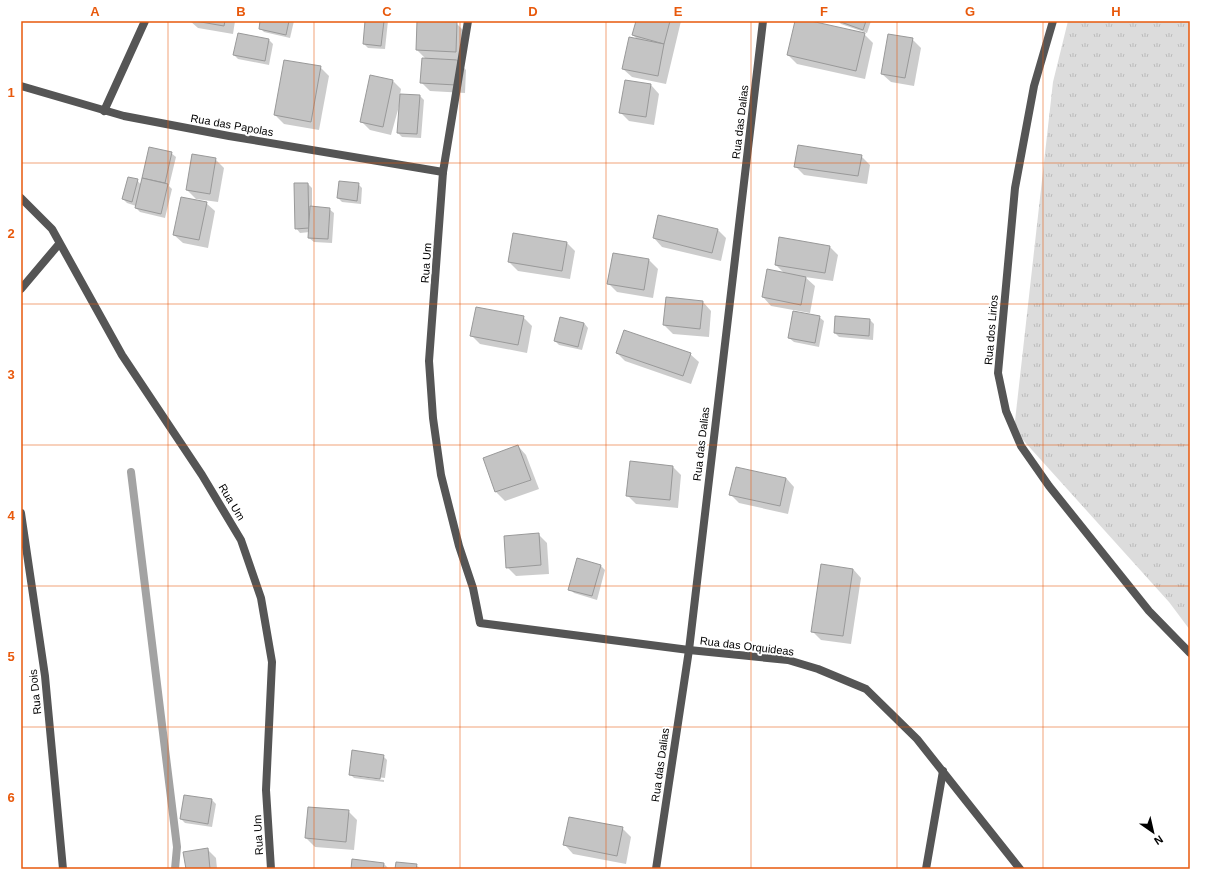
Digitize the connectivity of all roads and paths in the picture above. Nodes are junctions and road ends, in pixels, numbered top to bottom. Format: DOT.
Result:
graph roads {
  1 [pos="145,21"];
  2 [pos="468,21"];
  3 [pos="763,21"];
  4 [pos="1053,21"];
  5 [pos="21,86"];
  6 [pos="104,110"];
  7 [pos="443,172"];
  8 [pos="21,198"];
  9 [pos="59,244"];
  10 [pos="21,289"];
  11 [pos="21,513"];
  12 [pos="480,623"];
  13 [pos="689,650"];
  14 [pos="1190,653"];
  15 [pos="942,770"];
  16 [pos="62,869"];
  17 [pos="271,869"];
  18 [pos="656,869"];
  19 [pos="926,869"];
  20 [pos="1020,869"];
  1 -- 6 [label="street"];
  2 -- 7 [label="street, Rua Um"];
  3 -- 13 [label="street, Rua das Dalias"];
  4 -- 14 [label="street, Rua dos Lirios"];
  5 -- 6 [label="street, Rua das Papolas"];
  6 -- 7 [label="street, Rua das Papolas"];
  7 -- 12 [label="street, Rua Um"];
  8 -- 9 [label="street, Rua Um"];
  9 -- 10 [label="street"];
  9 -- 17 [label="street, Rua Um"];
  11 -- 16 [label="street, Rua Dois"];
  12 -- 13 [label="street, Rua das Orquideas"];
  13 -- 15 [label="street, Rua das Orquideas"];
  13 -- 18 [label="street, Rua das Dalias"];
  15 -- 19 [label="street"];
  15 -- 20 [label="street, Rua das Orquideas"];
}
